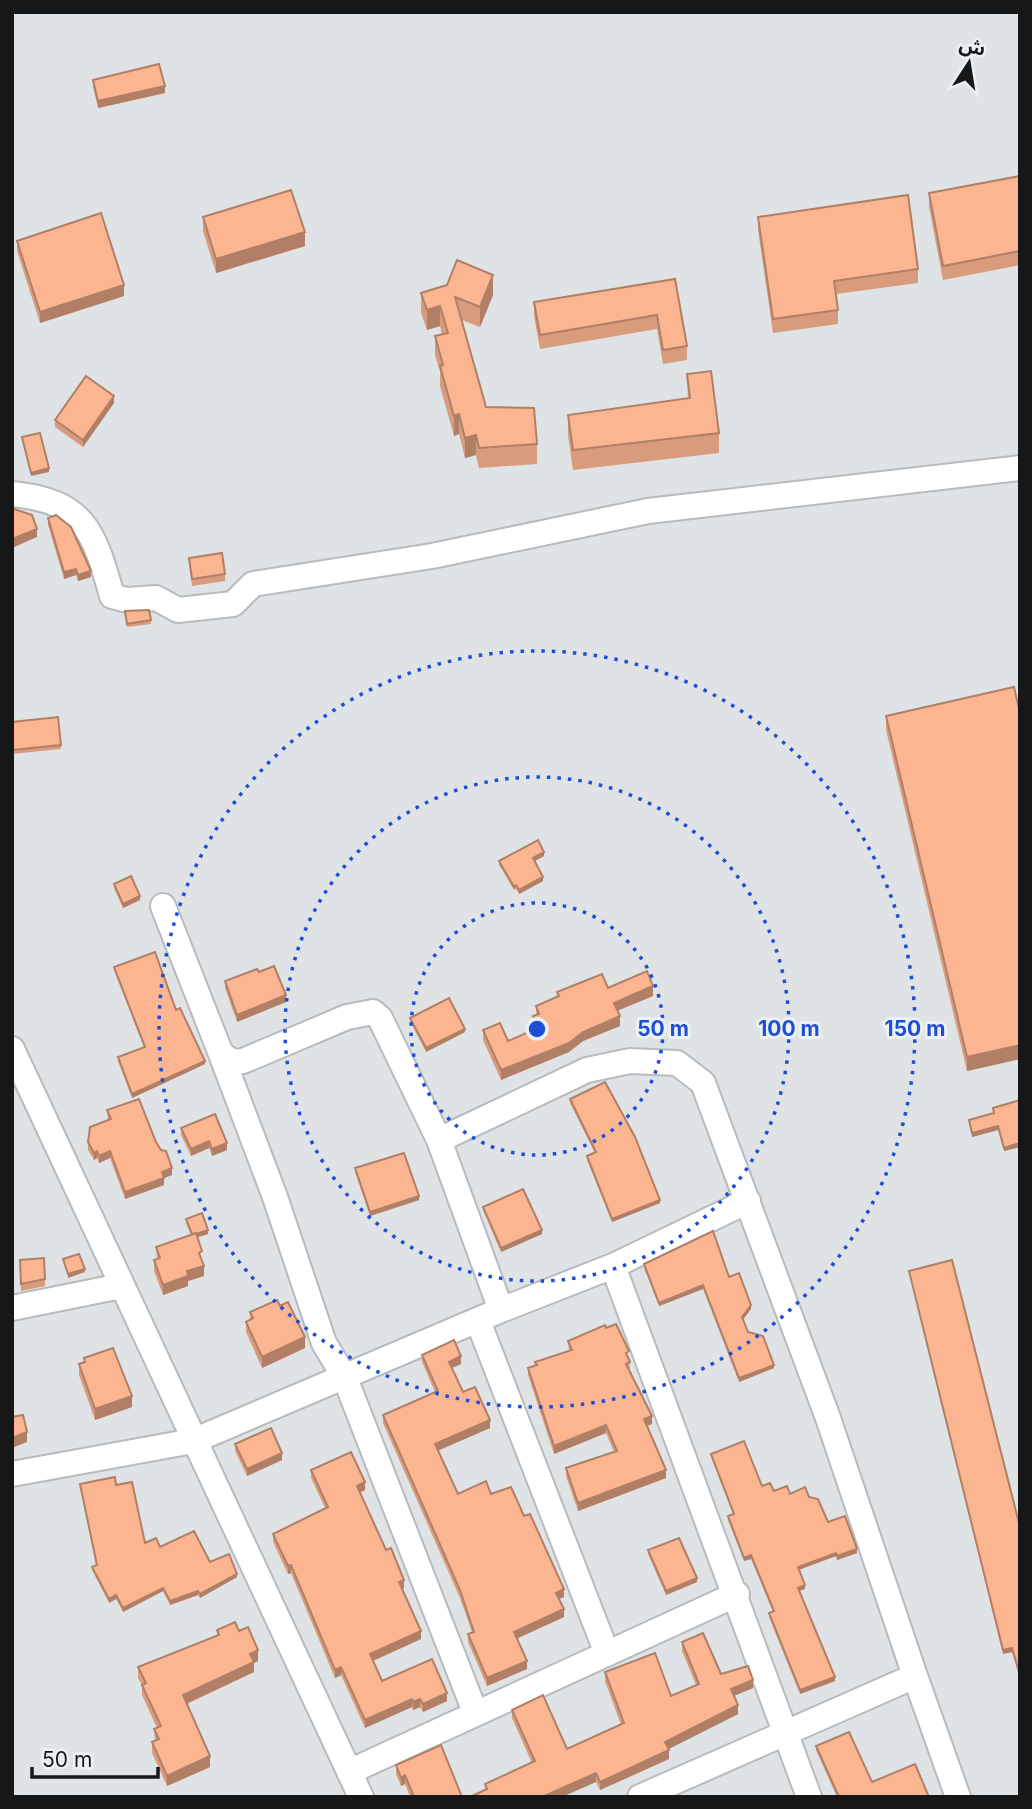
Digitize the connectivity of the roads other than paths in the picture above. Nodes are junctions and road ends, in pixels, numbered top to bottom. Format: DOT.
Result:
graph roads {
  1 [pos="1020,468"];
  2 [pos="12,494"];
  3 [pos="163,906"];
  4 [pos="12,1049"];
  5 [pos="221,1055"];
  6 [pos="439,1140"];
  7 [pos="748,1200"];
  8 [pos="613,1266"];
  9 [pos="121,1286"];
  10 [pos="12,1308"];
  11 [pos="501,1310"];
  12 [pos="478,1321"];
  13 [pos="345,1378"];
  14 [pos="192,1441"];
  15 [pos="12,1475"];
  16 [pos="737,1594"];
  17 [pos="607,1651"];
  18 [pos="915,1676"];
  19 [pos="475,1712"];
  20 [pos="786,1730"];
  21 [pos="349,1772"];
  22 [pos="361,1797"];
  23 [pos="640,1797"];
  24 [pos="809,1797"];
  25 [pos="958,1797"];
  1 -- 2 [label="street"];
  3 -- 5 [label="street"];
  4 -- 9 [label="street"];
  5 -- 6 [label="street"];
  5 -- 13 [label="street"];
  6 -- 7 [label="street"];
  6 -- 11 [label="street"];
  7 -- 8 [label="street"];
  7 -- 18 [label="street"];
  8 -- 11 [label="street"];
  8 -- 16 [label="street"];
  9 -- 10 [label="street"];
  9 -- 14 [label="street"];
  11 -- 12 [label="street"];
  12 -- 13 [label="street"];
  12 -- 17 [label="street"];
  13 -- 14 [label="street"];
  13 -- 19 [label="street"];
  14 -- 15 [label="street"];
  14 -- 21 [label="street"];
  16 -- 17 [label="street"];
  16 -- 20 [label="street"];
  17 -- 19 [label="street"];
  18 -- 20 [label="street"];
  18 -- 25 [label="street"];
  19 -- 21 [label="street"];
  20 -- 23 [label="street"];
  20 -- 24 [label="street"];
  21 -- 22 [label="street"];
}
